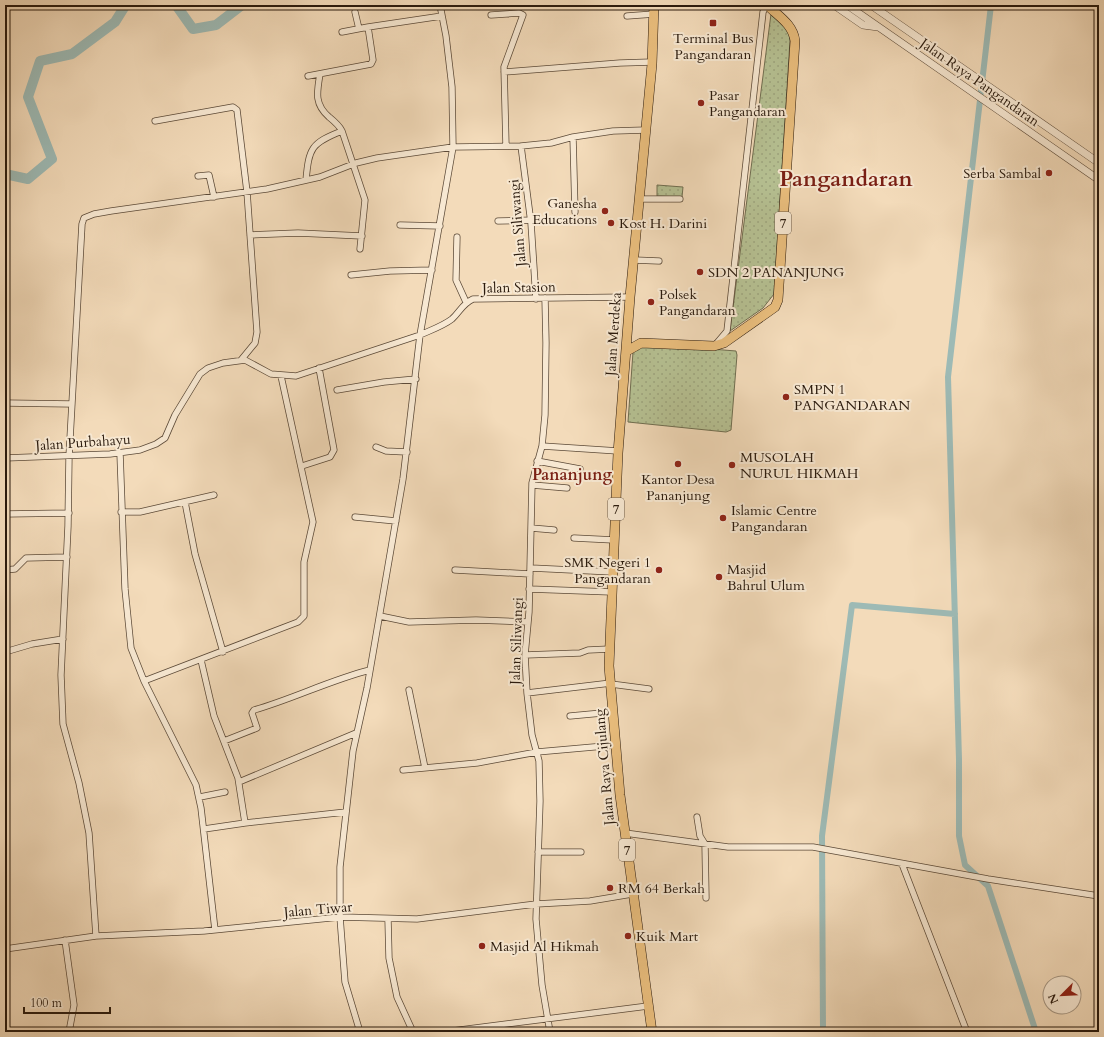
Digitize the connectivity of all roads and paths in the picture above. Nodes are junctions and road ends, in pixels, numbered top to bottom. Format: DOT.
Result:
graph roads {
  1 [pos="440,5"];
  2 [pos="767,5"];
  3 [pos="847,5"];
  4 [pos="871,5"];
  5 [pos="880,5"];
  6 [pos="837,7"];
  7 [pos="654,9"];
  8 [pos="355,12"];
  9 [pos="491,15"];
  10 [pos="886,15"];
  11 [pos="442,16"];
  12 [pos="627,16"];
  13 [pos="368,27"];
  14 [pos="878,27"];
  15 [pos="359,29"];
  16 [pos="342,32"];
  17 [pos="652,62"];
  18 [pos="504,72"];
  19 [pos="320,74"];
  20 [pos="308,76"];
  21 [pos="155,121"];
  22 [pos="646,130"];
  23 [pos="340,132"];
  24 [pos="573,137"];
  25 [pos="453,146"];
  26 [pos="506,146"];
  27 [pos="521,146"];
  28 [pos="354,163"];
  29 [pos="1099,163"];
  30 [pos="198,176"];
  31 [pos="306,180"];
  32 [pos="1099,180"];
  33 [pos="247,192"];
  34 [pos="214,197"];
  35 [pos="640,199"];
  36 [pos="680,199"];
  37 [pos="575,212"];
  38 [pos="531,220"];
  39 [pos="498,221"];
  40 [pos="400,225"];
  41 [pos="440,226"];
  42 [pos="250,235"];
  43 [pos="362,236"];
  44 [pos="457,237"];
  45 [pos="360,249"];
  46 [pos="634,260"];
  47 [pos="659,261"];
  48 [pos="432,270"];
  49 [pos="351,275"];
  50 [pos="630,297"];
  51 [pos="545,298"];
  52 [pos="536,299"];
  53 [pos="466,302"];
  54 [pos="628,327"];
  55 [pos="420,334"];
  56 [pos="641,342"];
  57 [pos="714,346"];
  58 [pos="627,351"];
  59 [pos="242,360"];
  60 [pos="319,368"];
  61 [pos="281,376"];
  62 [pos="416,379"];
  63 [pos="337,390"];
  64 [pos="5,403"];
  65 [pos="72,404"];
  66 [pos="542,446"];
  67 [pos="376,447"];
  68 [pos="618,451"];
  69 [pos="407,452"];
  70 [pos="120,453"];
  71 [pos="69,457"];
  72 [pos="5,458"];
  73 [pos="537,461"];
  74 [pos="302,466"];
  75 [pos="580,469"];
  76 [pos="532,485"];
  77 [pos="567,488"];
  78 [pos="214,495"];
  79 [pos="185,502"];
  80 [pos="121,512"];
  81 [pos="5,514"];
  82 [pos="69,514"];
  83 [pos="355,517"];
  84 [pos="396,521"];
  85 [pos="531,528"];
  86 [pos="554,530"];
  87 [pos="574,538"];
  88 [pos="614,540"];
  89 [pos="67,557"];
  90 [pos="5,570"];
  91 [pos="455,570"];
  92 [pos="530,571"];
  93 [pos="613,572"];
  94 [pos="529,589"];
  95 [pos="612,592"];
  96 [pos="380,616"];
  97 [pos="528,622"];
  98 [pos="63,639"];
  99 [pos="610,649"];
  100 [pos="5,652"];
  101 [pos="223,652"];
  102 [pos="525,655"];
  103 [pos="201,660"];
  104 [pos="609,666"];
  105 [pos="370,670"];
  106 [pos="144,681"];
  107 [pos="611,684"];
  108 [pos="649,689"];
  109 [pos="409,690"];
  110 [pos="527,693"];
  111 [pos="613,712"];
  112 [pos="570,716"];
  113 [pos="356,733"];
  114 [pos="224,741"];
  115 [pos="616,745"];
  116 [pos="537,752"];
  117 [pos="425,768"];
  118 [pos="403,770"];
  119 [pos="239,782"];
  120 [pos="225,792"];
  121 [pos="200,797"];
  122 [pos="346,812"];
  123 [pos="697,817"];
  124 [pos="245,823"];
  125 [pos="204,829"];
  126 [pos="625,833"];
  127 [pos="705,844"];
  128 [pos="538,852"];
  129 [pos="581,852"];
  130 [pos="902,864"];
  131 [pos="632,894"];
  132 [pos="1099,896"];
  133 [pos="706,898"];
  134 [pos="536,904"];
  135 [pos="340,917"];
  136 [pos="388,919"];
  137 [pos="215,930"];
  138 [pos="96,936"];
  139 [pos="65,940"];
  140 [pos="5,949"];
  141 [pos="648,1006"];
  142 [pos="548,1018"];
  143 [pos="69,1032"];
  144 [pos="360,1032"];
  145 [pos="413,1032"];
  146 [pos="444,1032"];
  147 [pos="550,1032"];
  148 [pos="652,1032"];
  149 [pos="967,1032"];
  1 -- 11 [label="street"];
  2 -- 57 [label="street"];
  2 -- 57 [label="highway, 7"];
  3 -- 14 [label="street, Jalan Raya Pangandaran"];
  4 -- 10 [label="street, Jalan Raya Pangandaran"];
  5 -- 10 [label="street"];
  6 -- 14 [label="street"];
  7 -- 12 [label="street"];
  7 -- 17 [label="highway, Jalan Merdeka / 7"];
  8 -- 15 [label="street"];
  9 -- 18 [label="street"];
  10 -- 29 [label="street, Jalan Raya Pangandaran"];
  11 -- 13 [label="street"];
  11 -- 25 [label="street"];
  13 -- 15 [label="street"];
  13 -- 19 [label="street"];
  14 -- 32 [label="street, Jalan Raya Pangandaran"];
  15 -- 16 [label="street"];
  17 -- 18 [label="street"];
  17 -- 22 [label="highway, Jalan Merdeka / 7"];
  18 -- 26 [label="street"];
  19 -- 20 [label="street"];
  19 -- 23 [label="street"];
  21 -- 33 [label="street"];
  22 -- 24 [label="street"];
  22 -- 35 [label="highway, Jalan Merdeka / 7"];
  23 -- 28 [label="street"];
  23 -- 31 [label="street"];
  24 -- 27 [label="street"];
  24 -- 37 [label="street"];
  25 -- 26 [label="street"];
  25 -- 28 [label="street"];
  25 -- 41 [label="street"];
  26 -- 27 [label="street"];
  27 -- 38 [label="street, Jalan Siliwangi"];
  28 -- 31 [label="street"];
  28 -- 43 [label="street"];
  30 -- 34 [label="street"];
  31 -- 33 [label="street"];
  33 -- 34 [label="street"];
  33 -- 42 [label="street"];
  34 -- 65 [label="street"];
  35 -- 36 [label="street"];
  35 -- 46 [label="highway, Jalan Merdeka / 7"];
  38 -- 39 [label="street"];
  38 -- 52 [label="street, Jalan Siliwangi"];
  40 -- 41 [label="street"];
  41 -- 48 [label="street"];
  42 -- 43 [label="street"];
  42 -- 59 [label="street"];
  43 -- 45 [label="street"];
  44 -- 53 [label="street"];
  46 -- 47 [label="street"];
  46 -- 50 [label="highway, Jalan Merdeka / 7"];
  48 -- 49 [label="street"];
  48 -- 55 [label="street"];
  50 -- 51 [label="street, Jalan Stasion"];
  50 -- 54 [label="highway, Jalan Merdeka / 7"];
  51 -- 52 [label="street, Jalan Stasion"];
  51 -- 66 [label="street, Jalan Siliwangi"];
  52 -- 53 [label="street, Jalan Stasion"];
  53 -- 55 [label="street, Jalan Stasion"];
  54 -- 56 [label="highway"];
  54 -- 58 [label="highway, Jalan Merdeka / 7"];
  55 -- 60 [label="street"];
  55 -- 62 [label="street"];
  56 -- 57 [label="highway, 7"];
  56 -- 58 [label="highway"];
  58 -- 68 [label="highway, Jalan Merdeka / 7"];
  59 -- 61 [label="street"];
  59 -- 70 [label="street, Jalan Purbahayu"];
  60 -- 61 [label="street"];
  60 -- 74 [label="street"];
  61 -- 74 [label="street"];
  62 -- 63 [label="street"];
  62 -- 69 [label="street"];
  64 -- 65 [label="street"];
  65 -- 71 [label="street"];
  66 -- 68 [label="street"];
  66 -- 73 [label="street, Jalan Siliwangi"];
  67 -- 69 [label="street"];
  68 -- 88 [label="highway, Jalan Merdeka / 7"];
  69 -- 84 [label="street"];
  70 -- 71 [label="street, Jalan Purbahayu"];
  70 -- 80 [label="street"];
  71 -- 72 [label="street, Jalan Purbahayu"];
  71 -- 82 [label="street"];
  73 -- 75 [label="street"];
  73 -- 76 [label="street, Jalan Siliwangi"];
  74 -- 101 [label="street"];
  76 -- 77 [label="street"];
  76 -- 85 [label="street, Jalan Siliwangi"];
  78 -- 79 [label="street"];
  79 -- 80 [label="street"];
  79 -- 101 [label="street"];
  80 -- 106 [label="street"];
  81 -- 82 [label="street"];
  82 -- 89 [label="street"];
  83 -- 84 [label="street"];
  84 -- 96 [label="street"];
  85 -- 86 [label="street"];
  85 -- 92 [label="street, Jalan Siliwangi"];
  87 -- 88 [label="street"];
  88 -- 93 [label="highway, Jalan Merdeka / 7"];
  89 -- 90 [label="street"];
  89 -- 98 [label="street"];
  91 -- 92 [label="street"];
  92 -- 93 [label="street"];
  92 -- 94 [label="street, Jalan Siliwangi"];
  93 -- 95 [label="highway, Jalan Merdeka / 7"];
  94 -- 95 [label="street"];
  94 -- 97 [label="street, Jalan Siliwangi"];
  95 -- 99 [label="highway, Jalan Merdeka / 7"];
  96 -- 97 [label="street"];
  96 -- 105 [label="street"];
  97 -- 102 [label="street, Jalan Siliwangi"];
  98 -- 100 [label="street"];
  98 -- 138 [label="street"];
  99 -- 102 [label="street"];
  99 -- 104 [label="highway, Jalan Merdeka / 7"];
  101 -- 103 [label="street"];
  102 -- 110 [label="street, Jalan Siliwangi"];
  103 -- 106 [label="street"];
  103 -- 114 [label="street"];
  104 -- 107 [label="highway, Jalan Raya Cijulang / 7"];
  105 -- 113 [label="street"];
  105 -- 114 [label="street"];
  106 -- 121 [label="street"];
  107 -- 108 [label="street"];
  107 -- 110 [label="street"];
  107 -- 111 [label="highway, Jalan Raya Cijulang / 7"];
  109 -- 117 [label="street"];
  110 -- 116 [label="street, Jalan Siliwangi"];
  111 -- 112 [label="street"];
  111 -- 115 [label="highway, Jalan Raya Cijulang / 7"];
  113 -- 119 [label="street"];
  113 -- 122 [label="street"];
  114 -- 119 [label="street"];
  115 -- 116 [label="street"];
  115 -- 126 [label="highway, Jalan Raya Cijulang / 7"];
  116 -- 117 [label="street"];
  116 -- 128 [label="street, Jalan Siliwangi"];
  117 -- 118 [label="street"];
  119 -- 124 [label="street"];
  120 -- 121 [label="street"];
  121 -- 125 [label="street"];
  122 -- 124 [label="street"];
  122 -- 135 [label="street"];
  123 -- 127 [label="street"];
  124 -- 125 [label="street"];
  125 -- 137 [label="street"];
  126 -- 127 [label="street"];
  126 -- 131 [label="highway, Jalan Raya Cijulang / 7"];
  127 -- 130 [label="street"];
  127 -- 133 [label="street"];
  128 -- 129 [label="street"];
  128 -- 134 [label="street, Jalan Siliwangi"];
  130 -- 132 [label="street"];
  130 -- 149 [label="street"];
  131 -- 134 [label="street, Jalan Tiwar"];
  131 -- 141 [label="highway, Jalan Raya Cijulang / 7"];
  134 -- 136 [label="street, Jalan Tiwar"];
  134 -- 142 [label="street, Jalan Siliwangi"];
  135 -- 136 [label="street, Jalan Tiwar"];
  135 -- 137 [label="street, Jalan Tiwar"];
  135 -- 144 [label="street"];
  136 -- 145 [label="street"];
  137 -- 138 [label="street, Jalan Tiwar"];
  138 -- 139 [label="street, Jalan Tiwar"];
  139 -- 140 [label="street, Jalan Tiwar"];
  139 -- 143 [label="street"];
  141 -- 142 [label="street"];
  141 -- 148 [label="highway, Jalan Raya Cijulang / 7"];
  142 -- 146 [label="street"];
  142 -- 147 [label="street, Jalan Siliwangi"];
}
